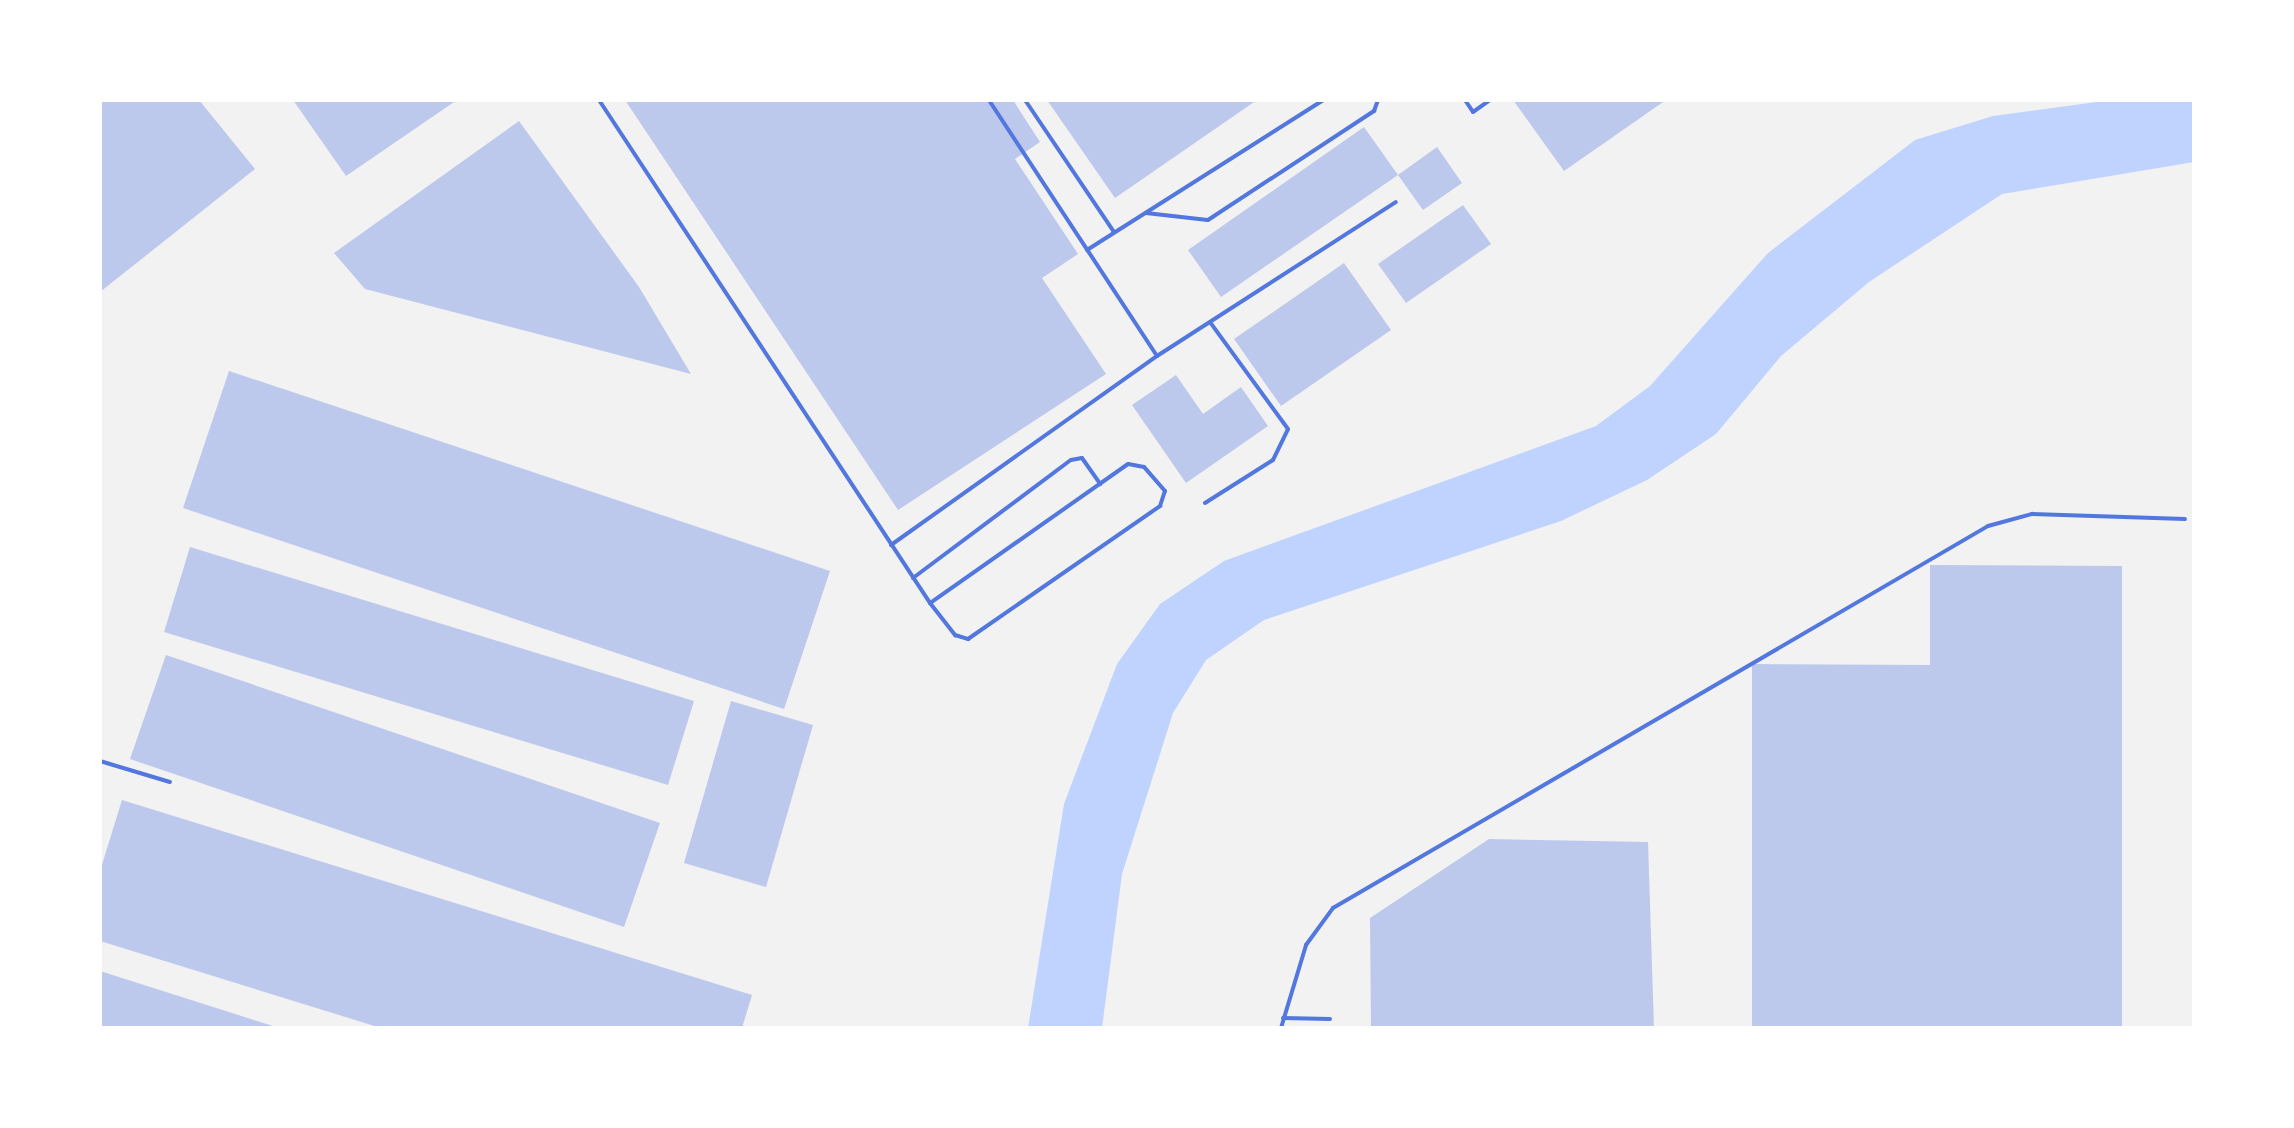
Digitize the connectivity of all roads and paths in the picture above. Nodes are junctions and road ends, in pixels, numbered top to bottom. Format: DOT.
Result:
graph roads {
  1 [pos="599,100"];
  2 [pos="989,100"];
  3 [pos="1025,100"];
  4 [pos="1323,100"];
  5 [pos="1378,100"];
  6 [pos="1465,100"];
  7 [pos="1490,100"];
  8 [pos="1396,202"];
  9 [pos="1146,212"];
  10 [pos="1114,232"];
  11 [pos="1087,250"];
  12 [pos="1210,322"];
  13 [pos="1157,356"];
  14 [pos="1100,484"];
  15 [pos="1205,503"];
  16 [pos="2185,519"];
  17 [pos="891,545"];
  18 [pos="913,578"];
  19 [pos="930,603"];
  20 [pos="100,761"];
  21 [pos="170,782"];
  22 [pos="1283,1018"];
  23 [pos="1330,1019"];
  24 [pos="1281,1028"];
  1 -- 17 [label="lane"];
  2 -- 11 [label="lane"];
  3 -- 10 [label="lane"];
  4 -- 9 [label="lane"];
  5 -- 9 [label="lane"];
  6 -- 7 [label="lane"];
  8 -- 12 [label="lane"];
  9 -- 10 [label="lane"];
  10 -- 11 [label="lane"];
  11 -- 13 [label="lane"];
  12 -- 13 [label="lane"];
  12 -- 15 [label="lane"];
  13 -- 17 [label="lane"];
  14 -- 18 [label="lane"];
  14 -- 19 [label="lane"];
  14 -- 19 [label="lane"];
  16 -- 22 [label="lane"];
  17 -- 18 [label="lane"];
  18 -- 19 [label="lane"];
  20 -- 21 [label="lane"];
  22 -- 23 [label="lane"];
  22 -- 24 [label="lane"];
}
